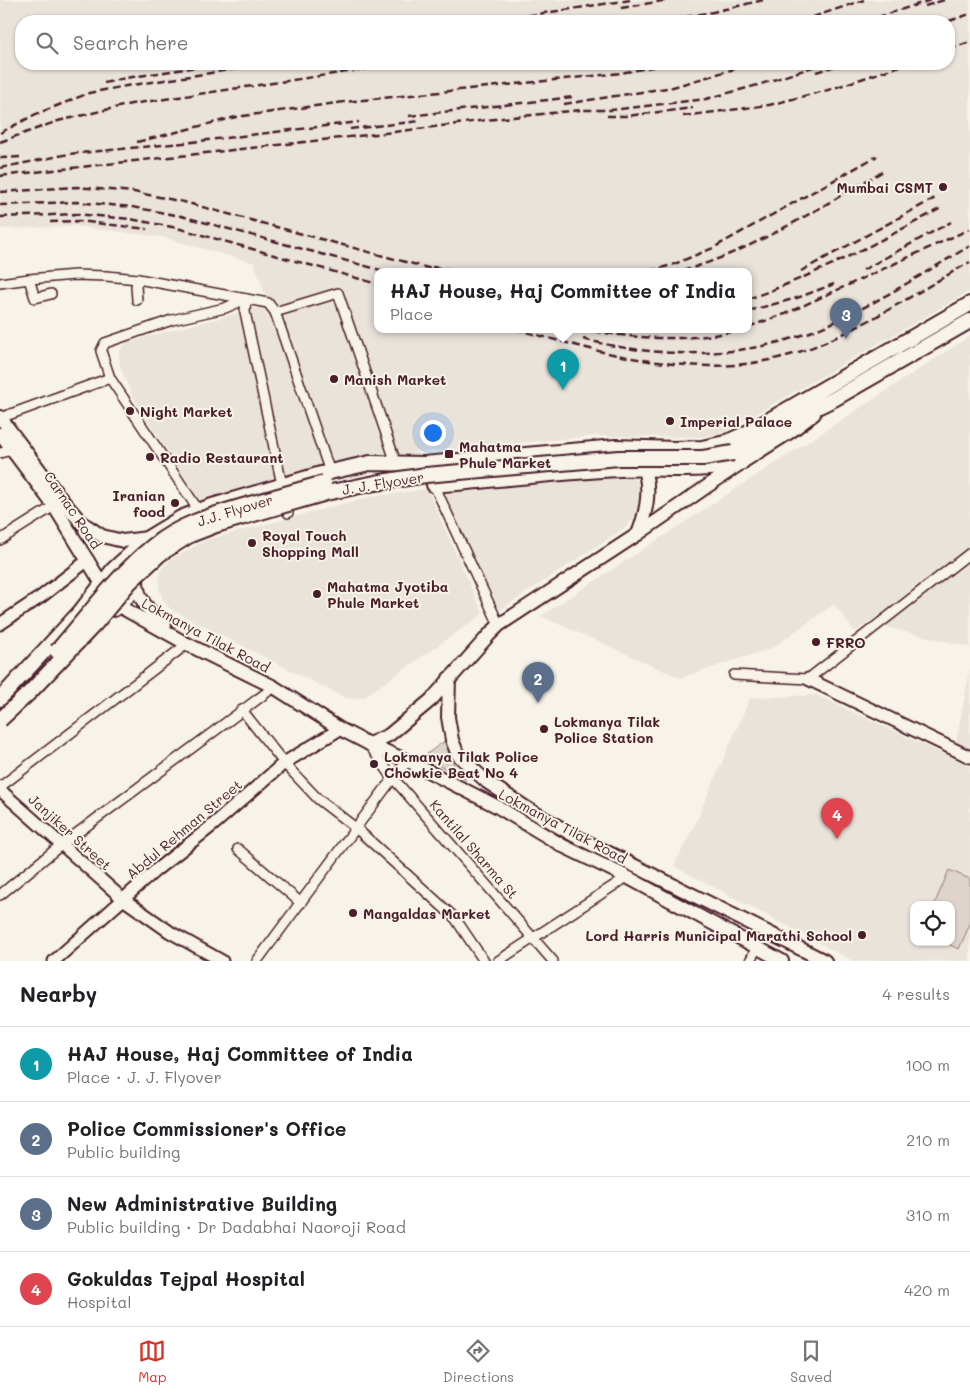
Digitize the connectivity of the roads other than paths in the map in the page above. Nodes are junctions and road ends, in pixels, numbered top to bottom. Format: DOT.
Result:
graph roads {
  1 [pos="29,279"];
  2 [pos="138,279"];
  3 [pos="0,283"];
  4 [pos="51,294"];
  5 [pos="246,298"];
  6 [pos="137,300"];
  7 [pos="970,304"];
  8 [pos="276,312"];
  9 [pos="970,321"];
  10 [pos="110,378"];
  11 [pos="830,393"];
  12 [pos="0,418"];
  13 [pos="0,434"];
  14 [pos="616,446"];
  15 [pos="6,451"];
  16 [pos="737,458"];
  17 [pos="400,465"];
  18 [pos="644,468"];
  19 [pos="330,472"];
  20 [pos="434,485"];
  21 [pos="281,486"];
  22 [pos="54,506"];
  23 [pos="199,511"];
  24 [pos="288,514"];
  25 [pos="638,534"];
  26 [pos="148,538"];
  27 [pos="0,540"];
  28 [pos="970,553"];
  29 [pos="88,560"];
  30 [pos="102,584"];
  31 [pos="136,588"];
  32 [pos="117,605"];
  33 [pos="0,624"];
  34 [pos="500,625"];
  35 [pos="187,644"];
  36 [pos="734,675"];
  37 [pos="449,678"];
  38 [pos="808,679"];
  39 [pos="274,687"];
  40 [pos="0,699"];
  41 [pos="242,710"];
  42 [pos="0,711"];
  43 [pos="0,720"];
  44 [pos="0,726"];
  45 [pos="340,729"];
  46 [pos="369,744"];
  47 [pos="970,757"];
  48 [pos="408,761"];
  49 [pos="284,764"];
  50 [pos="393,778"];
  51 [pos="0,789"];
  52 [pos="356,829"];
  53 [pos="61,845"];
  54 [pos="238,849"];
  55 [pos="627,877"];
  56 [pos="0,895"];
  57 [pos="123,900"];
  58 [pos="300,903"];
  59 [pos="534,938"];
  60 [pos="757,947"];
  61 [pos="61,959"];
  62 [pos="821,960"];
  63 [pos="222,961"];
  64 [pos="257,961"];
  65 [pos="484,961"];
  66 [pos="498,961"];
  67 [pos="553,961"];
  68 [pos="750,961"];
  69 [pos="782,961"];
  1 -- 2 [label="street"];
  1 -- 3 [label="street"];
  1 -- 4 [label="street"];
  2 -- 5 [label="street"];
  2 -- 6 [label="street"];
  5 -- 8 [label="street"];
  5 -- 10 [label="street"];
  5 -- 21 [label="street"];
  7 -- 11 [label="main road"];
  8 -- 17 [label="street"];
  8 -- 19 [label="street"];
  9 -- 11 [label="main road"];
  10 -- 12 [label="street"];
  10 -- 23 [label="street"];
  11 -- 14 [label="main road"];
  11 -- 16 [label="main road, J. J. Flyover"];
  12 -- 26 [label="main road, Carnac Road"];
  13 -- 15 [label="main road, Carnac Road"];
  14 -- 17 [label="main road"];
  14 -- 18 [label="main road"];
  15 -- 22 [label="main road, Carnac Road"];
  16 -- 18 [label="main road"];
  16 -- 25 [label="main road"];
  16 -- 43 [label="main road, J. J. Flyover, bridge"];
  17 -- 19 [label="main road"];
  17 -- 42 [label="main road, J.J. Flyover, bridge"];
  18 -- 20 [label="main road"];
  18 -- 25 [label="main road"];
  19 -- 21 [label="main road"];
  20 -- 34 [label="street"];
  21 -- 23 [label="main road"];
  21 -- 24 [label="street"];
  22 -- 27 [label="street"];
  22 -- 29 [label="main road, Carnac Road"];
  23 -- 26 [label="main road"];
  25 -- 34 [label="main road"];
  26 -- 30 [label="main road"];
  26 -- 31 [label="main road"];
  28 -- 38 [label="street"];
  29 -- 30 [label="main road, Carnac Road"];
  29 -- 33 [label="street"];
  30 -- 32 [label="main road, Carnac Road"];
  30 -- 40 [label="main road"];
  31 -- 32 [label="main road"];
  31 -- 35 [label="main road"];
  32 -- 35 [label="main road, Lokmanya Tilak Road"];
  32 -- 44 [label="main road"];
  34 -- 37 [label="main road"];
  35 -- 39 [label="main road, Lokmanya Tilak Road"];
  35 -- 51 [label="street"];
  36 -- 38 [label="street"];
  37 -- 46 [label="main road"];
  37 -- 62 [label="main road, Lokmanya Tilak Road"];
  38 -- 47 [label="street"];
  39 -- 41 [label="street"];
  39 -- 45 [label="main road, Lokmanya Tilak Road"];
  41 -- 49 [label="street"];
  41 -- 53 [label="street"];
  45 -- 46 [label="main road, Lokmanya Tilak Road"];
  45 -- 49 [label="street, Abdul Rehman Street"];
  46 -- 48 [label="main road, Lokmanya Tilak Road"];
  46 -- 50 [label="street, Kantilal Sharma St"];
  48 -- 50 [label="street"];
  48 -- 55 [label="main road, Lokmanya Tilak Road"];
  49 -- 52 [label="street"];
  49 -- 57 [label="street, Abdul Rehman Street"];
  50 -- 52 [label="street"];
  50 -- 59 [label="street, Kantilal Sharma St"];
  51 -- 53 [label="street, Janjiker Street"];
  52 -- 58 [label="street"];
  52 -- 65 [label="street"];
  53 -- 56 [label="street"];
  53 -- 57 [label="street, Janjiker Street"];
  54 -- 58 [label="street"];
  55 -- 59 [label="street"];
  55 -- 60 [label="main road, Lokmanya Tilak Road"];
  57 -- 61 [label="street, Abdul Rehman Street"];
  57 -- 63 [label="street, Janjiker Street"];
  58 -- 64 [label="street"];
  59 -- 66 [label="street"];
  59 -- 67 [label="street, Kantilal Sharma St"];
  60 -- 68 [label="street"];
  60 -- 69 [label="main road, Lokmanya Tilak Road"];
}
